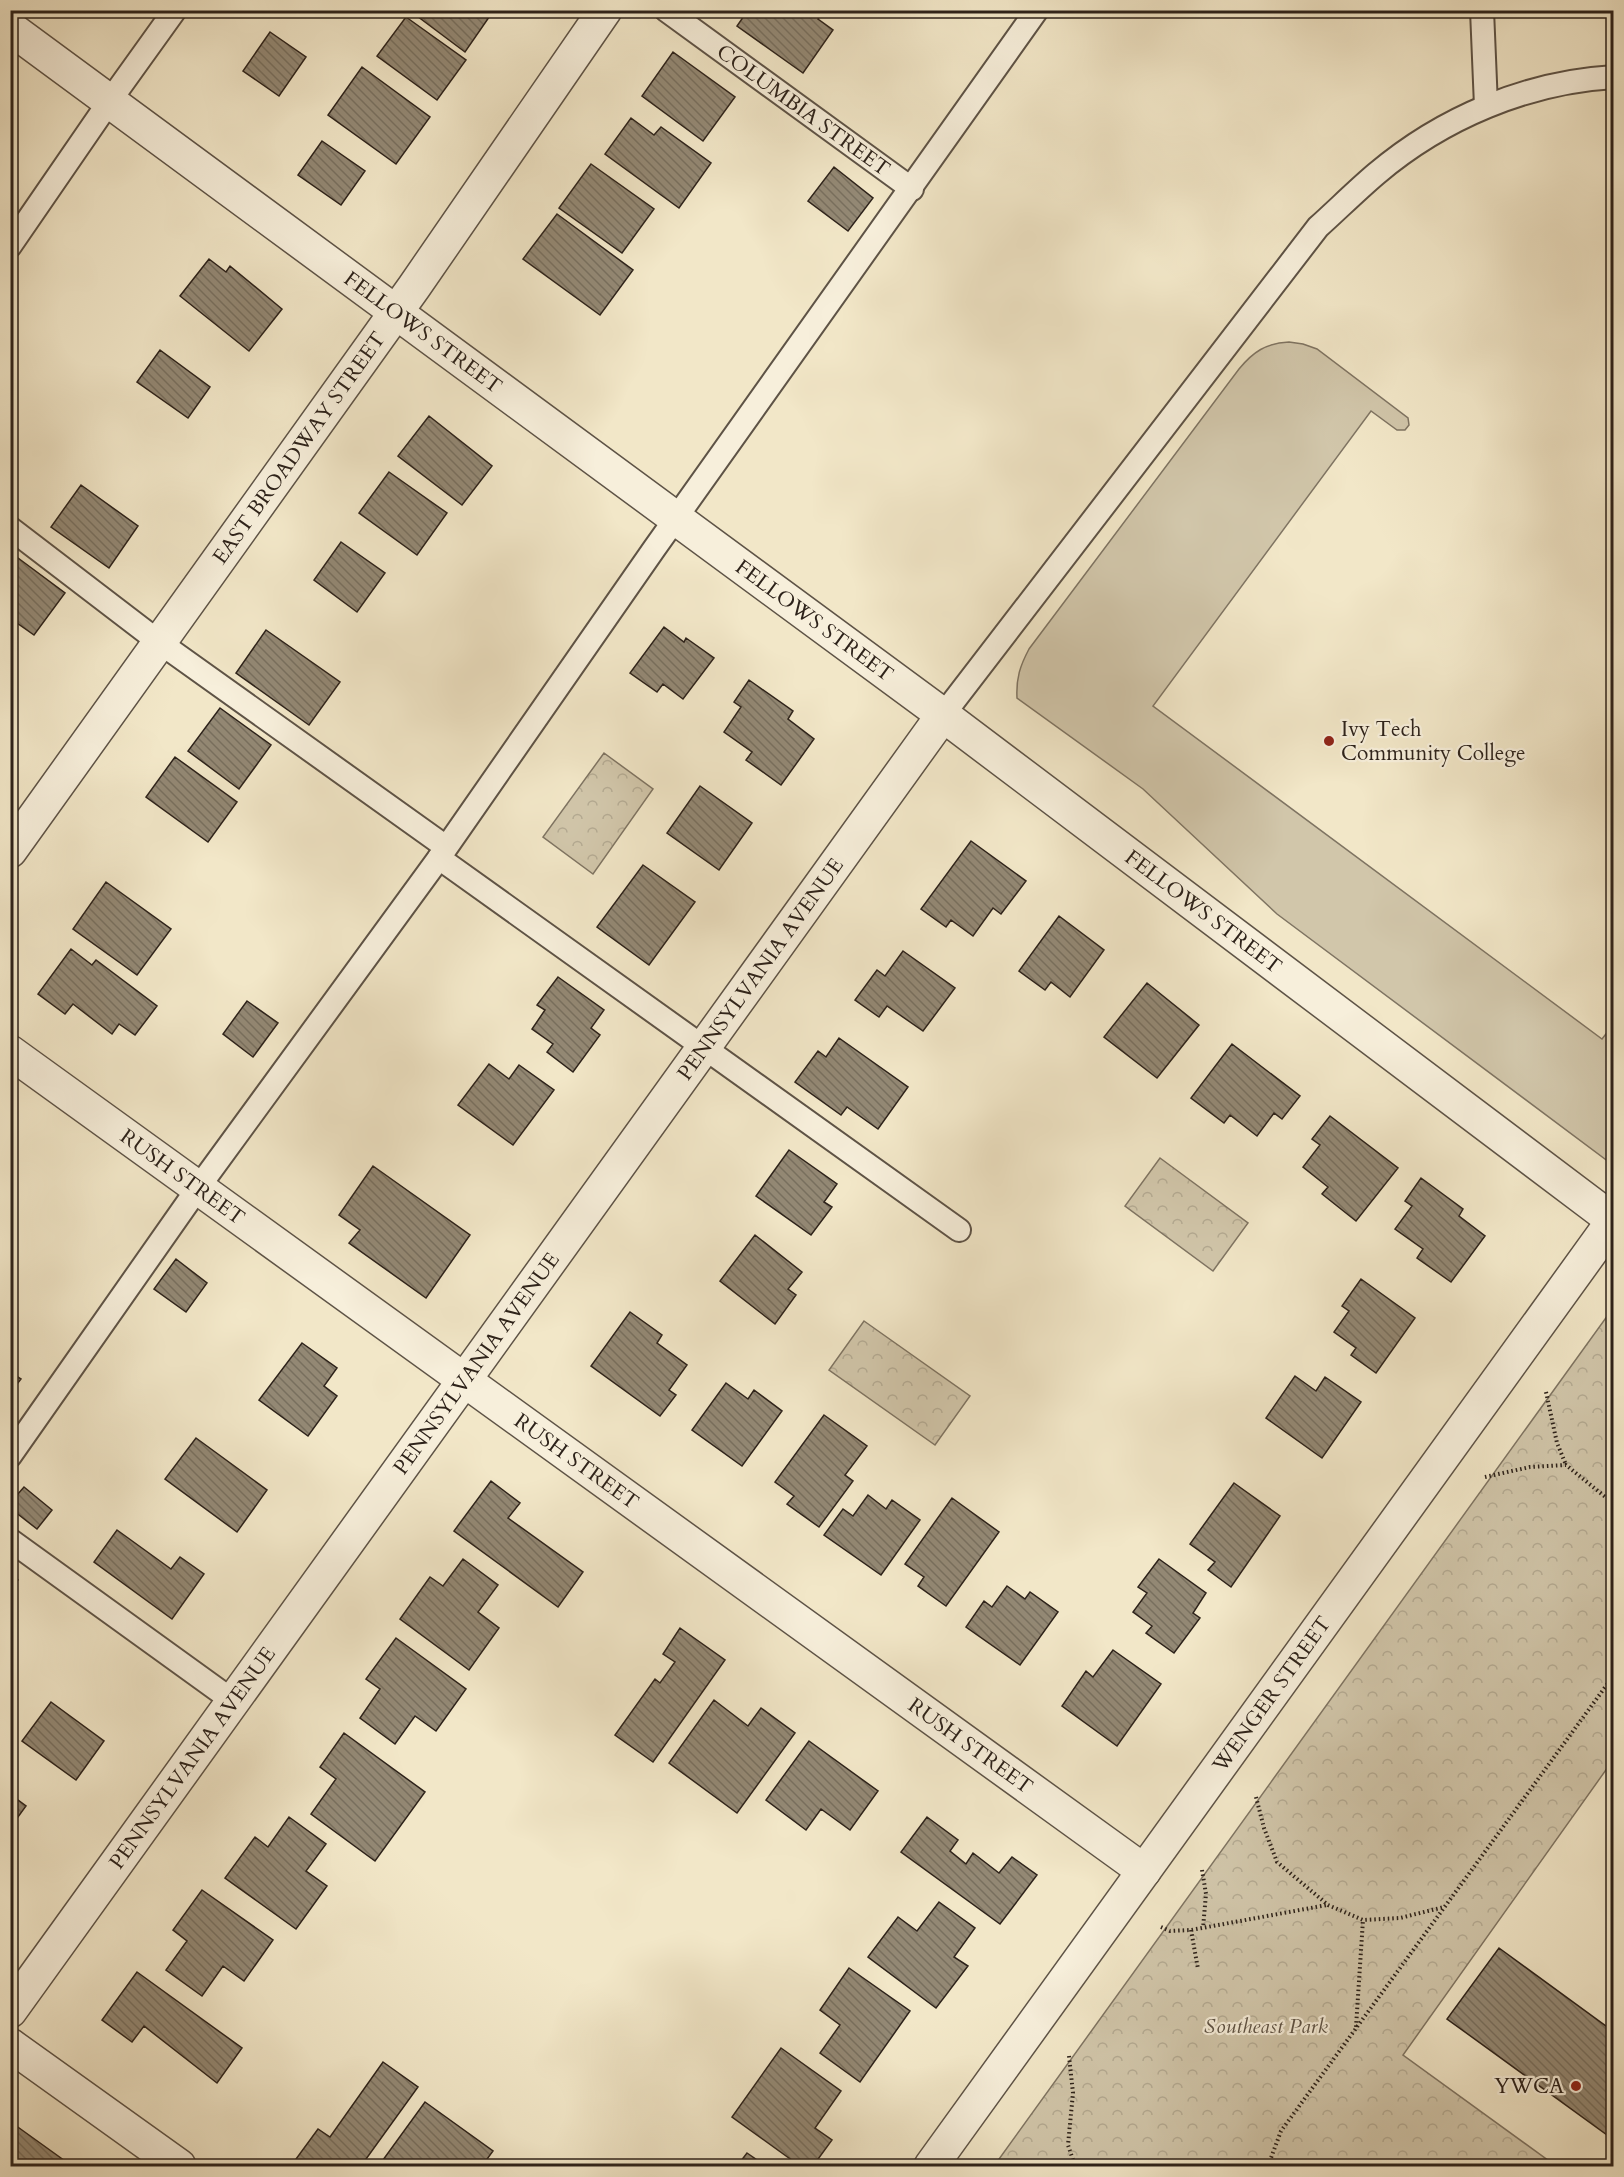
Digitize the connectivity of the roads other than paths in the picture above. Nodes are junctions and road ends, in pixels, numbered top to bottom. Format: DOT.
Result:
graph roads {
  1 [pos="175,10"];
  2 [pos="605,10"];
  3 [pos="666,10"];
  4 [pos="1037,10"];
  5 [pos="1482,10"];
  6 [pos="10,28"];
  7 [pos="1614,77"];
  8 [pos="109,102"];
  9 [pos="1486,106"];
  10 [pos="912,189"];
  11 [pos="10,246"];
  12 [pos="395,313"];
  13 [pos="675,520"];
  14 [pos="10,528"];
  15 [pos="159,642"];
  16 [pos="943,716"];
  17 [pos="10,851"];
  18 [pos="443,853"];
  19 [pos="703,1048"];
  20 [pos="10,1052"];
  21 [pos="198,1188"];
  22 [pos="1613,1221"];
  23 [pos="959,1230"];
  24 [pos="465,1379"];
  25 [pos="10,1456"];
  26 [pos="10,1540"];
  27 [pos="233,1701"];
  28 [pos="1144,1871"];
  29 [pos="10,2011"];
  30 [pos="10,2045"];
  31 [pos="179,2166"];
  32 [pos="931,2166"];
  1 -- 8 [label="lane"];
  2 -- 12 [label="street, EAST BROADWAY STREET"];
  3 -- 10 [label="lane, COLUMBIA STREET"];
  4 -- 10 [label="lane"];
  5 -- 9 [label="lane"];
  6 -- 8 [label="street, FELLOWS STREET"];
  7 -- 9 [label="lane"];
  8 -- 11 [label="lane"];
  8 -- 12 [label="street, FELLOWS STREET"];
  9 -- 16 [label="lane"];
  10 -- 13 [label="lane"];
  12 -- 13 [label="street, FELLOWS STREET"];
  12 -- 15 [label="street, EAST BROADWAY STREET"];
  13 -- 16 [label="street, FELLOWS STREET"];
  13 -- 18 [label="lane"];
  14 -- 15 [label="lane"];
  15 -- 17 [label="street, EAST BROADWAY STREET"];
  15 -- 18 [label="lane"];
  16 -- 19 [label="street, PENNSYLVANIA AVENUE"];
  16 -- 22 [label="street, FELLOWS STREET"];
  18 -- 19 [label="lane"];
  18 -- 21 [label="lane"];
  19 -- 23 [label="lane"];
  19 -- 24 [label="street, PENNSYLVANIA AVENUE"];
  20 -- 21 [label="street, RUSH STREET"];
  21 -- 24 [label="street, RUSH STREET"];
  21 -- 25 [label="lane"];
  22 -- 28 [label="street, WENGER STREET"];
  24 -- 27 [label="street, PENNSYLVANIA AVENUE"];
  24 -- 28 [label="street, RUSH STREET"];
  26 -- 27 [label="lane"];
  27 -- 29 [label="street, PENNSYLVANIA AVENUE"];
  28 -- 32 [label="street, WENGER STREET"];
  30 -- 31 [label="street"];
}
